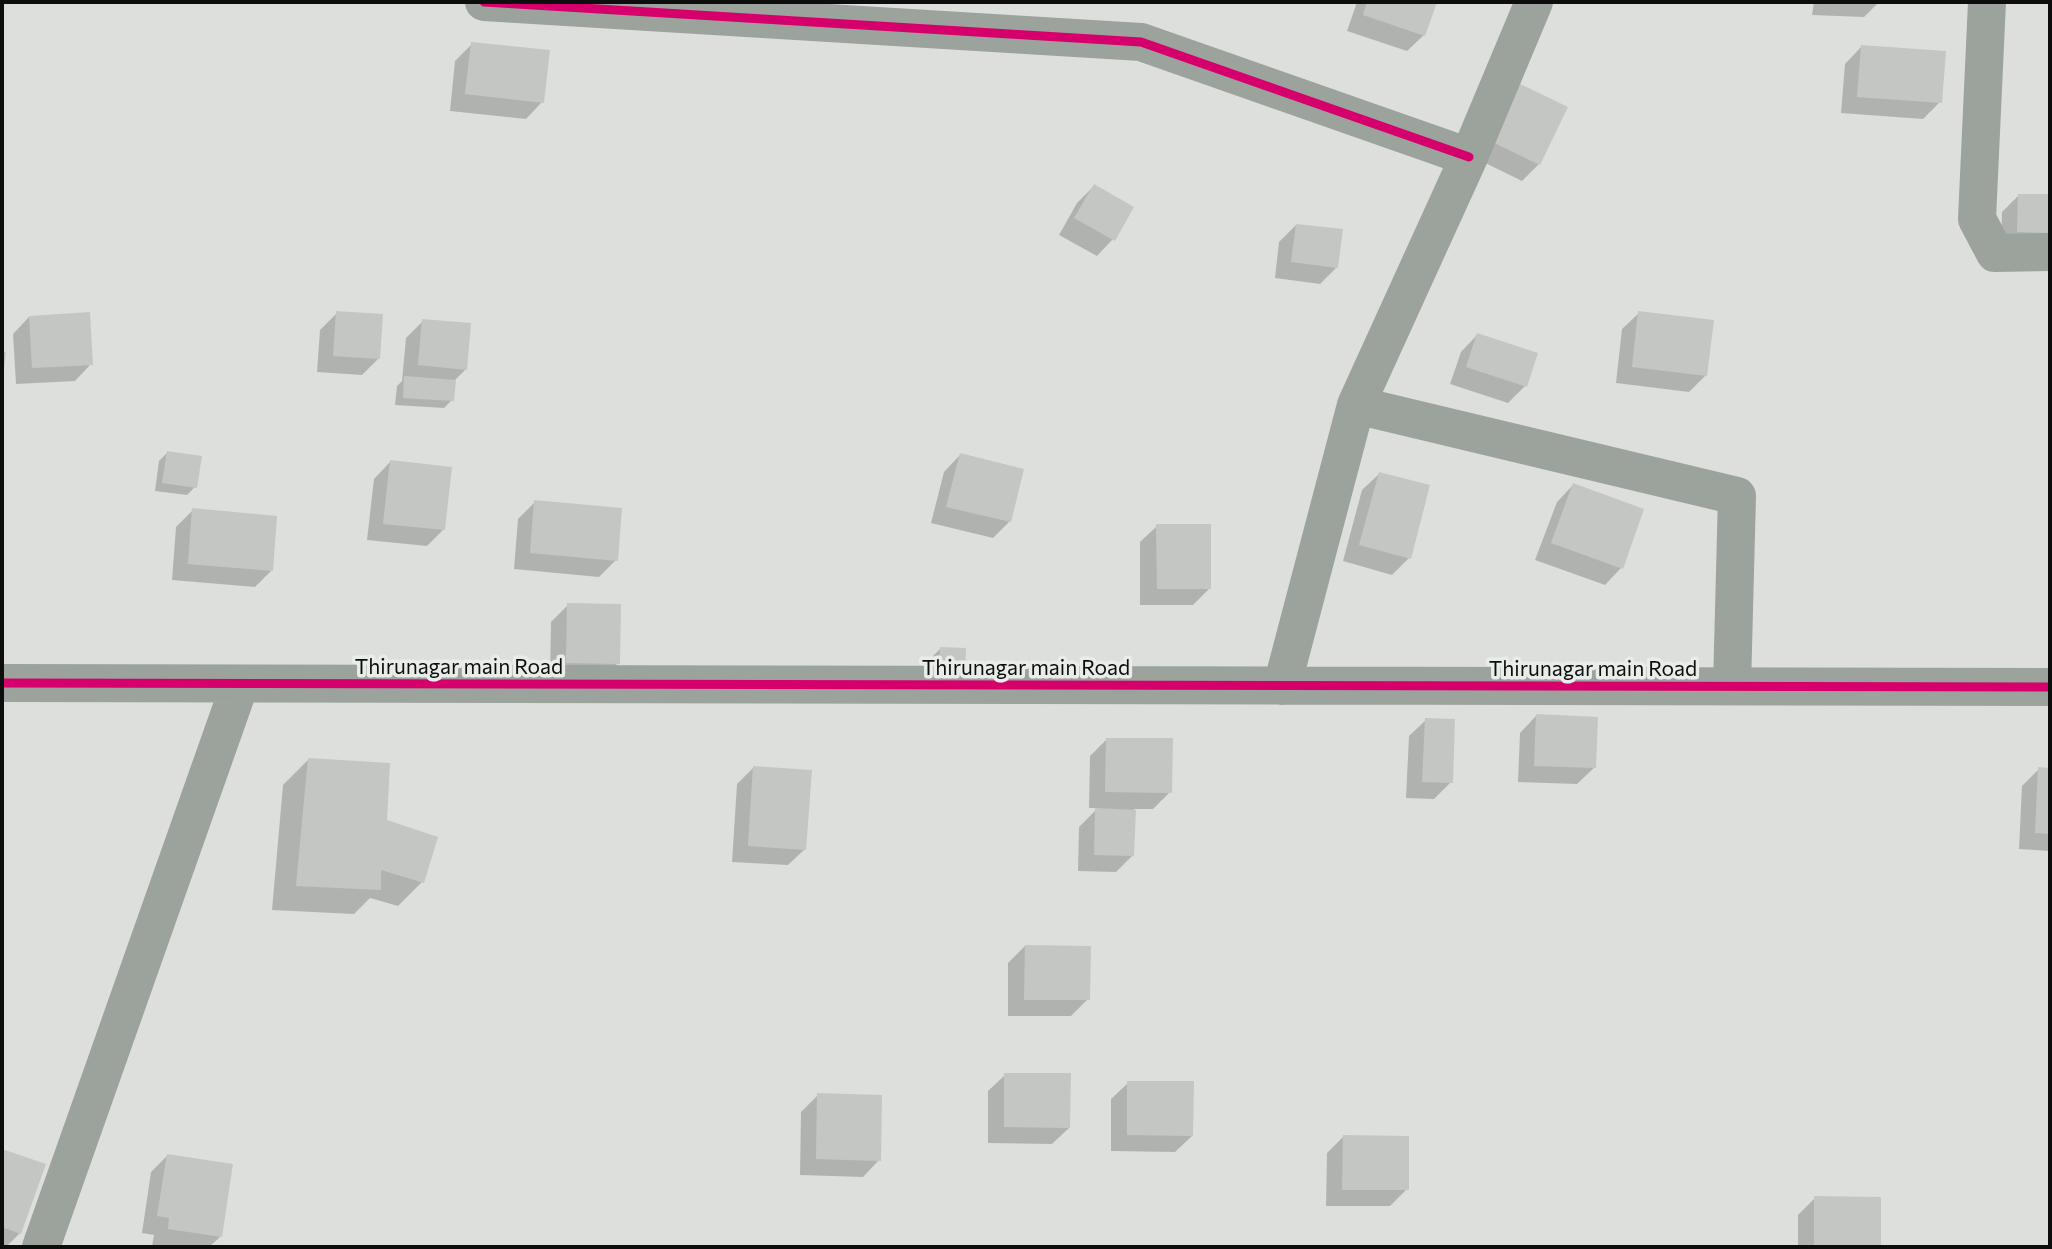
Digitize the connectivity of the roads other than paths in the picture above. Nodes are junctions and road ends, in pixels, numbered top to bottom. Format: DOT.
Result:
graph roads {
  1 [pos="484,2"];
  2 [pos="1534,2"];
  3 [pos="1987,2"];
  4 [pos="1469,157"];
  5 [pos="2050,252"];
  6 [pos="1356,405"];
  7 [pos="2,683"];
  8 [pos="240,684"];
  9 [pos="1282,686"];
  10 [pos="1732,686"];
  11 [pos="2050,687"];
  12 [pos="41,1247"];
  1 -- 4 [label="street"];
  2 -- 4 [label="street"];
  3 -- 5 [label="street"];
  4 -- 6 [label="street"];
  6 -- 9 [label="street"];
  6 -- 10 [label="street"];
  7 -- 8 [label="street, Thirunagar main Road"];
  8 -- 9 [label="street, Thirunagar main Road"];
  8 -- 12 [label="street"];
  9 -- 10 [label="street, Thirunagar main Road"];
  10 -- 11 [label="street, Thirunagar main Road"];
}
